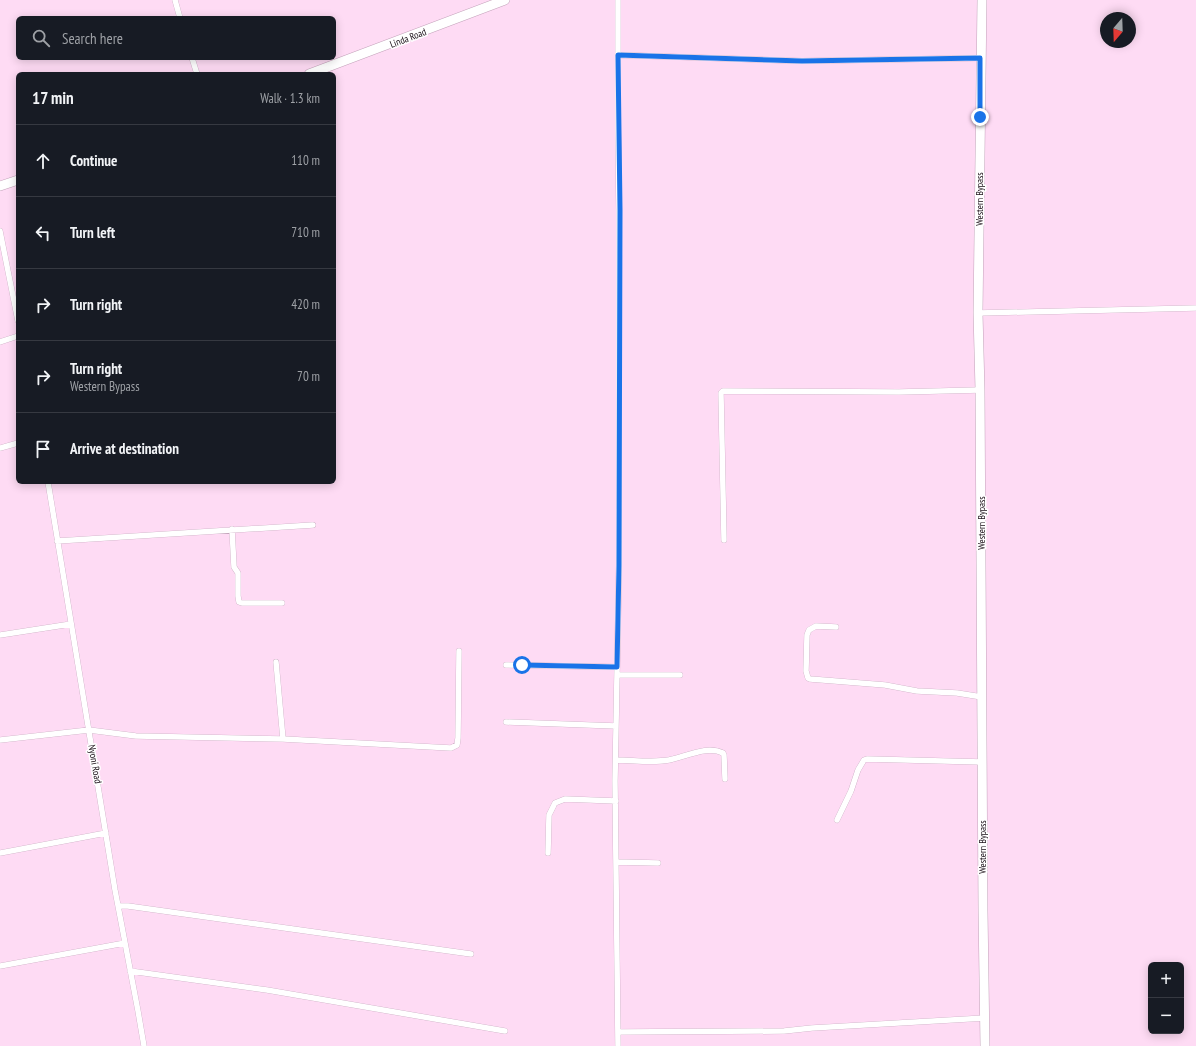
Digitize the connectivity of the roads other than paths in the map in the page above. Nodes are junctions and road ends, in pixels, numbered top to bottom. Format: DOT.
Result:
graph roads {
  1 [pos="175,0"];
  2 [pos="505,0"];
  3 [pos="618,0"];
  4 [pos="982,0"];
  5 [pos="487,3"];
  6 [pos="179,16"];
  7 [pos="618,55"];
  8 [pos="980,58"];
  9 [pos="193,60"];
  10 [pos="196,72"];
  11 [pos="314,72"];
  12 [pos="16,181"];
  13 [pos="0,186"];
  14 [pos="0,232"];
  15 [pos="1196,308"];
  16 [pos="16,311"];
  17 [pos="978,313"];
  18 [pos="16,337"];
  19 [pos="0,342"];
  20 [pos="980,390"];
  21 [pos="16,444"];
  22 [pos="0,448"];
  23 [pos="48,484"];
  24 [pos="313,525"];
  25 [pos="232,529"];
  26 [pos="724,540"];
  27 [pos="57,541"];
  28 [pos="282,602"];
  29 [pos="71,624"];
  30 [pos="836,626"];
  31 [pos="0,635"];
  32 [pos="459,651"];
  33 [pos="276,662"];
  34 [pos="506,665"];
  35 [pos="617,667"];
  36 [pos="617,675"];
  37 [pos="680,675"];
  38 [pos="982,697"];
  39 [pos="506,722"];
  40 [pos="616,726"];
  41 [pos="89,730"];
  42 [pos="283,739"];
  43 [pos="0,740"];
  44 [pos="616,760"];
  45 [pos="982,762"];
  46 [pos="725,779"];
  47 [pos="616,801"];
  48 [pos="837,820"];
  49 [pos="106,833"];
  50 [pos="0,853"];
  51 [pos="548,853"];
  52 [pos="616,862"];
  53 [pos="658,863"];
  54 [pos="118,906"];
  55 [pos="125,943"];
  56 [pos="471,954"];
  57 [pos="0,966"];
  58 [pos="130,971"];
  59 [pos="985,1018"];
  60 [pos="505,1031"];
  61 [pos="618,1032"];
  62 [pos="144,1046"];
  63 [pos="618,1046"];
  64 [pos="986,1046"];
  1 -- 6 [label="street"];
  2 -- 5 [label="main road, Linda Road"];
  3 -- 7 [label="street"];
  4 -- 8 [label="main road, Western Bypass"];
  5 -- 11 [label="main road, Linda Road"];
  7 -- 8 [label="street"];
  7 -- 35 [label="street"];
  8 -- 17 [label="main road, Western Bypass"];
  9 -- 10 [label="street"];
  12 -- 13 [label="main road"];
  14 -- 16 [label="street"];
  15 -- 17 [label="street"];
  17 -- 20 [label="main road, Western Bypass"];
  18 -- 19 [label="street"];
  20 -- 26 [label="street"];
  20 -- 38 [label="main road, Western Bypass"];
  21 -- 22 [label="street"];
  23 -- 27 [label="street, Nyoni Road"];
  24 -- 25 [label="street"];
  25 -- 27 [label="street"];
  25 -- 28 [label="street"];
  27 -- 29 [label="street, Nyoni Road"];
  29 -- 31 [label="street"];
  29 -- 41 [label="street, Nyoni Road"];
  30 -- 38 [label="street"];
  32 -- 42 [label="street"];
  33 -- 42 [label="street"];
  34 -- 35 [label="street"];
  35 -- 36 [label="street"];
  36 -- 37 [label="street"];
  36 -- 40 [label="street"];
  38 -- 45 [label="main road, Western Bypass"];
  39 -- 40 [label="street"];
  40 -- 44 [label="street"];
  41 -- 42 [label="street"];
  41 -- 43 [label="street"];
  41 -- 49 [label="street, Nyoni Road"];
  44 -- 46 [label="street"];
  44 -- 47 [label="street"];
  45 -- 48 [label="street"];
  45 -- 59 [label="main road, Western Bypass"];
  47 -- 51 [label="street"];
  47 -- 52 [label="street"];
  49 -- 50 [label="street"];
  49 -- 54 [label="street, Nyoni Road"];
  52 -- 53 [label="street"];
  52 -- 61 [label="street"];
  54 -- 55 [label="street, Nyoni Road"];
  54 -- 56 [label="street"];
  55 -- 57 [label="street"];
  55 -- 58 [label="street, Nyoni Road"];
  58 -- 60 [label="street"];
  58 -- 62 [label="street, Nyoni Road"];
  59 -- 61 [label="street"];
  59 -- 64 [label="main road, Western Bypass"];
  61 -- 63 [label="street"];
}
